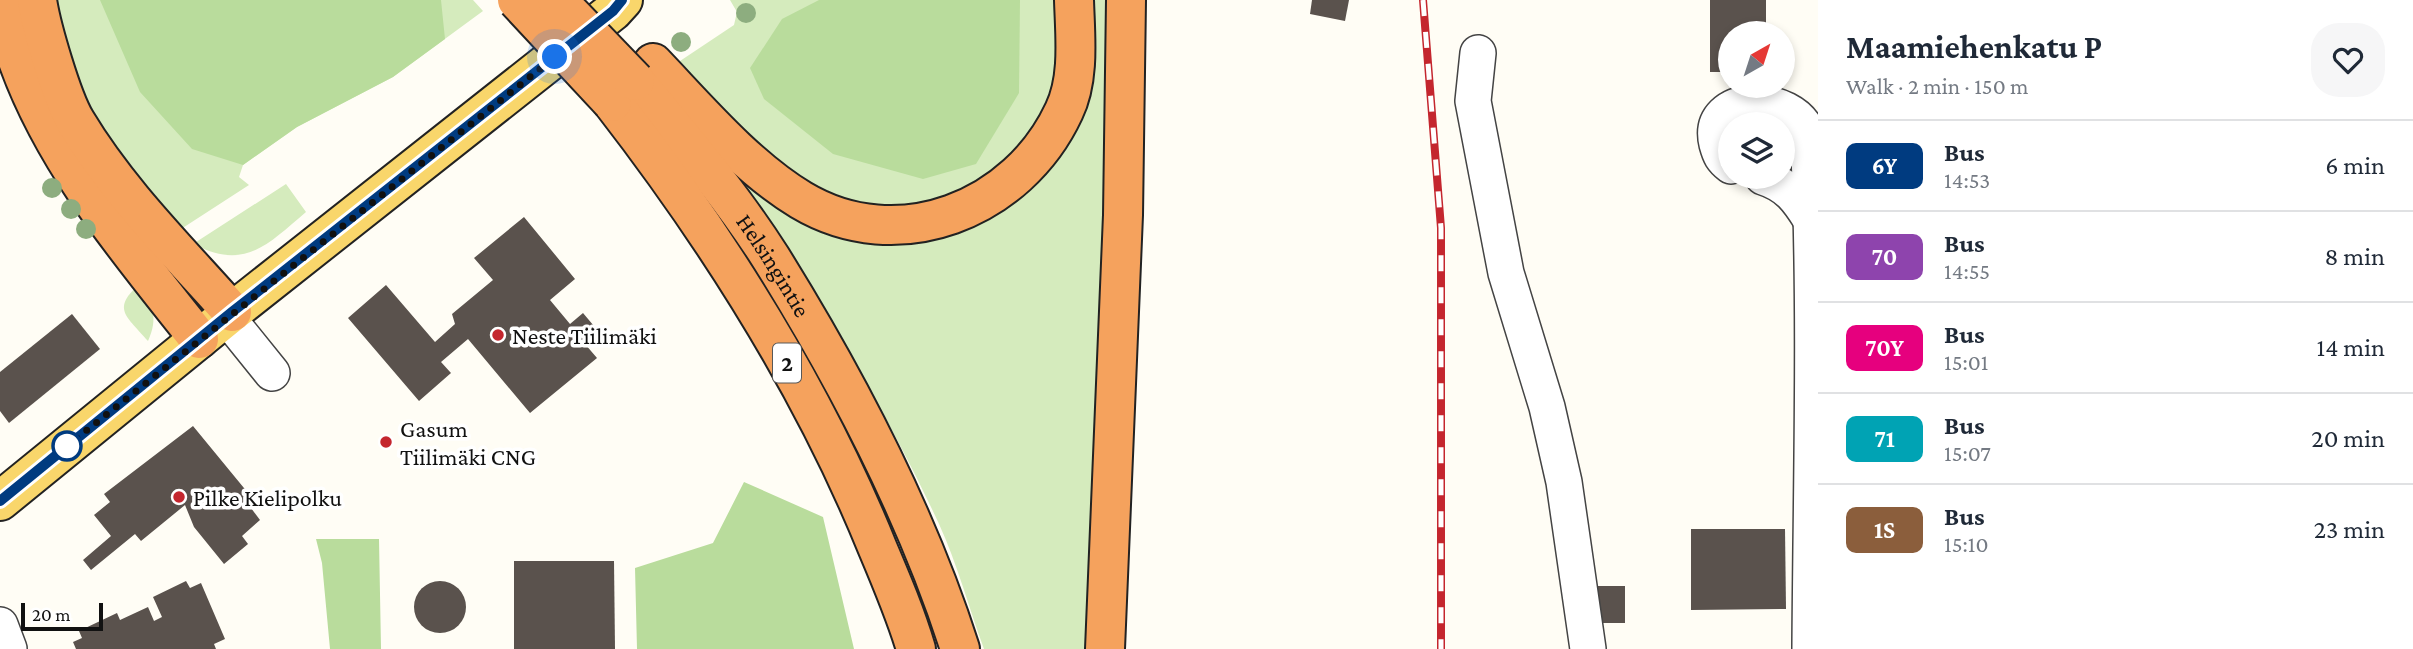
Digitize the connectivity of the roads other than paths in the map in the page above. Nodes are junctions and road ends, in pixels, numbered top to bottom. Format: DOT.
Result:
graph roads {
  1 [pos="8,0"];
  2 [pos="37,0"];
  3 [pos="517,0"];
  4 [pos="557,0"];
  5 [pos="566,0"];
  6 [pos="622,0"];
  7 [pos="1074,0"];
  8 [pos="1126,0"];
  9 [pos="1478,53"];
  10 [pos="633,82"];
  11 [pos="1726,112"];
  12 [pos="1790,112"];
  13 [pos="1795,115"];
  14 [pos="1718,125"];
  15 [pos="1718,147"];
  16 [pos="1788,189"];
  17 [pos="1811,220"];
  18 [pos="219,322"];
  19 [pos="272,373"];
  20 [pos="0,501"];
  21 [pos="0,625"];
  22 [pos="9,649"];
  23 [pos="916,649"];
  24 [pos="960,649"];
  25 [pos="1105,649"];
  26 [pos="1588,649"];
  27 [pos="1810,649"];
  1 -- 18 [label="highway"];
  2 -- 18 [label="highway"];
  3 -- 10 [label="highway, Helsingintie / 2, bridge"];
  4 -- 10 [label="highway, Helsingintie / 2, bridge"];
  5 -- 10 [label="highway"];
  6 -- 18 [label="main road"];
  7 -- 10 [label="highway"];
  8 -- 25 [label="highway"];
  9 -- 26 [label="street"];
  10 -- 23 [label="highway, Helsingintie / 2"];
  10 -- 24 [label="highway, Helsingintie / 2"];
  11 -- 12 [label="street"];
  13 -- 17 [label="street"];
  14 -- 15 [label="street"];
  16 -- 17 [label="street"];
  17 -- 27 [label="street"];
  18 -- 19 [label="street"];
  18 -- 20 [label="main road"];
  21 -- 22 [label="street"];
}
